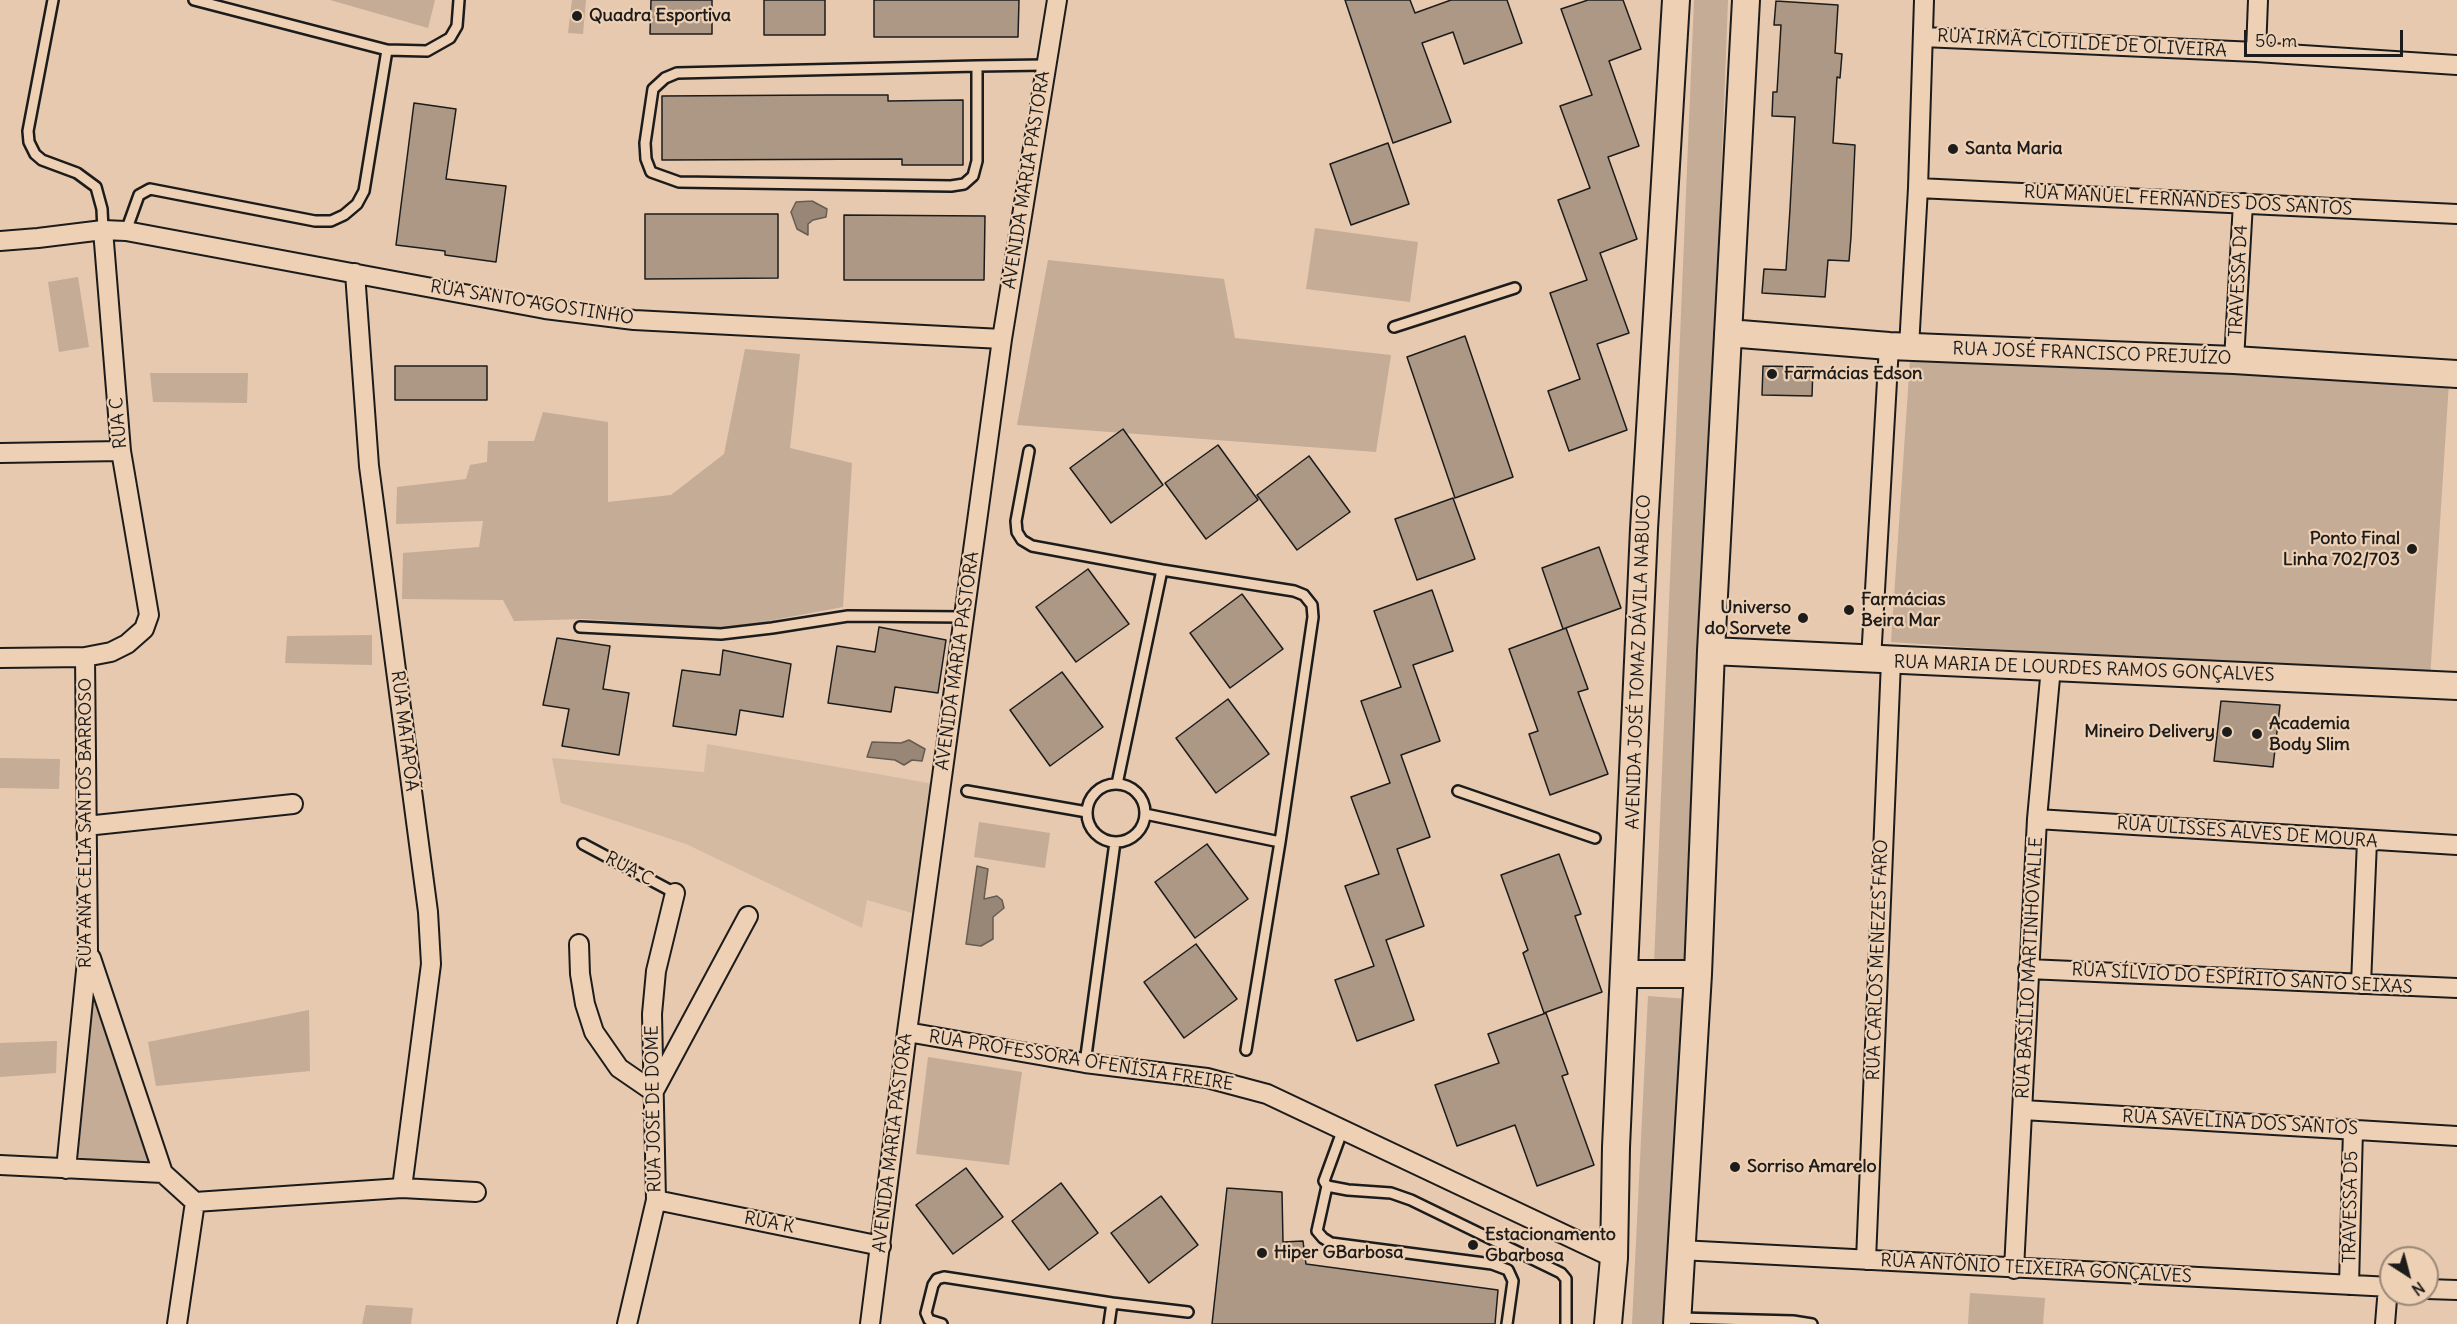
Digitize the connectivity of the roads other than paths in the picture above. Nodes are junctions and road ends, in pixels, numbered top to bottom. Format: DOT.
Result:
graph roads {
  1 [pos="54,0"];
  2 [pos="194,0"];
  3 [pos="459,0"];
  4 [pos="1057,0"];
  5 [pos="1676,0"];
  6 [pos="1746,0"];
  7 [pos="1924,0"];
  8 [pos="2258,0"];
  9 [pos="1923,37"];
  10 [pos="387,50"];
  11 [pos="2256,52"];
  12 [pos="1046,65"];
  13 [pos="2457,65"];
  14 [pos="977,66"];
  15 [pos="1918,188"];
  16 [pos="2243,203"];
  17 [pos="2457,214"];
  18 [pos="103,230"];
  19 [pos="126,231"];
  20 [pos="0,241"];
  21 [pos="355,273"];
  22 [pos="1515,288"];
  23 [pos="1394,327"];
  24 [pos="1728,333"];
  25 [pos="1002,339"];
  26 [pos="1899,347"];
  27 [pos="2234,360"];
  28 [pos="2457,374"];
  29 [pos="121,451"];
  30 [pos="1029,451"];
  31 [pos="0,453"];
  32 [pos="1162,570"];
  33 [pos="964,617"];
  34 [pos="580,627"];
  35 [pos="1711,651"];
  36 [pos="85,657"];
  37 [pos="0,658"];
  38 [pos="1881,660"];
  39 [pos="2050,667"];
  40 [pos="2457,686"];
  41 [pos="1117,784"];
  42 [pos="967,791"];
  43 [pos="1458,791"];
  44 [pos="293,804"];
  45 [pos="1087,812"];
  46 [pos="1145,814"];
  47 [pos="2037,819"];
  48 [pos="86,826"];
  49 [pos="1595,838"];
  50 [pos="2367,841"];
  51 [pos="1115,842"];
  52 [pos="1280,842"];
  53 [pos="583,844"];
  54 [pos="2457,845"];
  55 [pos="675,893"];
  56 [pos="748,916"];
  57 [pos="579,944"];
  58 [pos="88,951"];
  59 [pos="2028,969"];
  60 [pos="1626,974"];
  61 [pos="1698,974"];
  62 [pos="2361,984"];
  63 [pos="2457,988"];
  64 [pos="907,1032"];
  65 [pos="1246,1050"];
  66 [pos="1085,1064"];
  67 [pos="654,1092"];
  68 [pos="2023,1110"];
  69 [pos="1343,1129"];
  70 [pos="2353,1129"];
  71 [pos="2457,1136"];
  72 [pos="0,1165"];
  73 [pos="66,1169"];
  74 [pos="163,1173"];
  75 [pos="1327,1186"];
  76 [pos="402,1188"];
  77 [pos="476,1192"];
  78 [pos="656,1200"];
  79 [pos="195,1202"];
  80 [pos="881,1246"];
  81 [pos="1680,1250"];
  82 [pos="1614,1258"];
  83 [pos="1866,1260"];
  84 [pos="2014,1269"];
  85 [pos="2349,1285"];
  86 [pos="2379,1286"];
  87 [pos="2439,1289"];
  88 [pos="2457,1290"];
  89 [pos="1112,1303"];
  90 [pos="2387,1306"];
  91 [pos="1188,1312"];
  92 [pos="1677,1321"];
  93 [pos="177,1324"];
  94 [pos="627,1324"];
  95 [pos="870,1324"];
  96 [pos="942,1324"];
  97 [pos="1109,1324"];
  98 [pos="1507,1324"];
  99 [pos="1566,1324"];
  100 [pos="1608,1324"];
  101 [pos="1812,1324"];
  102 [pos="2385,1324"];
  1 -- 18 [label="lane"];
  2 -- 10 [label="lane"];
  3 -- 10 [label="lane"];
  4 -- 12 [label="street, AVENIDA MARIA PASTORA"];
  5 -- 60 [label="main road, AVENIDA JOSÉ TOMAZ DÁVILA NABUCO"];
  6 -- 24 [label="main road"];
  7 -- 9 [label="street, RUA CARLOS MENEZES FARO"];
  8 -- 11 [label="street"];
  9 -- 11 [label="street, RUA IRMÃ CLOTILDE DE OLIVEIRA"];
  9 -- 15 [label="street, RUA CARLOS MENEZES FARO"];
  10 -- 19 [label="lane"];
  11 -- 13 [label="street, RUA IRMÃ CLOTILDE DE OLIVEIRA"];
  12 -- 14 [label="lane"];
  12 -- 25 [label="street, AVENIDA MARIA PASTORA"];
  14 -- 14 [label="lane"];
  15 -- 16 [label="street, RUA MANUEL FERNANDES DOS SANTOS"];
  15 -- 26 [label="street, RUA CARLOS MENEZES FARO"];
  16 -- 17 [label="street, RUA MANUEL FERNANDES DOS SANTOS"];
  16 -- 27 [label="street, TRAVESSA D4"];
  18 -- 19 [label="street, RUA SANTO AGOSTINHO"];
  18 -- 20 [label="street, RUA SANTO AGOSTINHO"];
  18 -- 29 [label="street, RUA C"];
  19 -- 21 [label="street, RUA SANTO AGOSTINHO"];
  21 -- 25 [label="street, RUA SANTO AGOSTINHO"];
  21 -- 76 [label="street, RUA MATAPOÃ"];
  22 -- 23 [label="lane"];
  24 -- 26 [label="main road, RUA JOSÉ FRANCISCO PREJUÍZO"];
  24 -- 35 [label="main road"];
  25 -- 33 [label="street, AVENIDA MARIA PASTORA"];
  26 -- 27 [label="main road, RUA JOSÉ FRANCISCO PREJUÍZO"];
  26 -- 38 [label="street, RUA CARLOS MENEZES FARO"];
  27 -- 28 [label="main road, RUA JOSÉ FRANCISCO PREJUÍZO"];
  29 -- 31 [label="street"];
  29 -- 36 [label="street, RUA C"];
  30 -- 32 [label="lane"];
  32 -- 41 [label="lane"];
  32 -- 52 [label="lane"];
  33 -- 34 [label="lane"];
  33 -- 64 [label="street, AVENIDA MARIA PASTORA"];
  35 -- 38 [label="main road, RUA MARIA DE LOURDES RAMOS GONÇALVES"];
  35 -- 61 [label="main road"];
  36 -- 37 [label="street"];
  36 -- 48 [label="street, RUA ANA CELIA SANTOS BARROSO"];
  38 -- 39 [label="main road, RUA MARIA DE LOURDES RAMOS GONÇALVES"];
  38 -- 83 [label="street, RUA CARLOS MENEZES FARO"];
  39 -- 40 [label="main road, RUA MARIA DE LOURDES RAMOS GONÇALVES"];
  39 -- 47 [label="street, RUA BASÍLIO MARTINHOVALLE"];
  41 -- 45 [label="lane"];
  41 -- 46 [label="lane"];
  42 -- 45 [label="lane"];
  43 -- 49 [label="lane"];
  44 -- 48 [label="street"];
  45 -- 51 [label="lane"];
  46 -- 51 [label="lane"];
  46 -- 52 [label="lane"];
  47 -- 50 [label="street, RUA ULISSES ALVES DE MOURA"];
  47 -- 59 [label="street, RUA BASÍLIO MARTINHOVALLE"];
  48 -- 58 [label="street, RUA ANA CELIA SANTOS BARROSO"];
  50 -- 54 [label="street, RUA ULISSES ALVES DE MOURA"];
  50 -- 62 [label="street"];
  51 -- 66 [label="lane"];
  52 -- 65 [label="lane"];
  53 -- 55 [label="lane, RUA C"];
  55 -- 67 [label="street, RUA JOSÉ DE DOME"];
  56 -- 67 [label="street"];
  57 -- 67 [label="street"];
  58 -- 73 [label="street, RUA ANA CELIA SANTOS BARROSO"];
  58 -- 74 [label="street"];
  59 -- 62 [label="street, RUA SÍLVIO DO ESPÍRITO SANTO SEIXAS"];
  59 -- 68 [label="street, RUA BASÍLIO MARTINHOVALLE"];
  60 -- 61 [label="main road"];
  60 -- 82 [label="main road, AVENIDA JOSÉ TOMAZ DÁVILA NABUCO"];
  61 -- 81 [label="main road"];
  62 -- 63 [label="street, RUA SÍLVIO DO ESPÍRITO SANTO SEIXAS"];
  64 -- 66 [label="street, RUA PROFESSORA OFENÍSIA FREIRE"];
  64 -- 80 [label="street, AVENIDA MARIA PASTORA"];
  66 -- 69 [label="street, RUA PROFESSORA OFENÍSIA FREIRE"];
  67 -- 78 [label="street, RUA JOSÉ DE DOME"];
  68 -- 70 [label="street, RUA SAVELINA DOS SANTOS"];
  68 -- 84 [label="street, RUA BASÍLIO MARTINHOVALLE"];
  69 -- 75 [label="lane"];
  69 -- 82 [label="street, RUA PROFESSORA OFENÍSIA FREIRE"];
  70 -- 71 [label="street, RUA SAVELINA DOS SANTOS"];
  70 -- 85 [label="street, TRAVESSA D5"];
  72 -- 73 [label="street"];
  73 -- 74 [label="street"];
  74 -- 79 [label="street"];
  75 -- 98 [label="lane"];
  75 -- 99 [label="lane"];
  76 -- 77 [label="street"];
  76 -- 79 [label="street"];
  78 -- 80 [label="street, RUA K"];
  78 -- 94 [label="street, RUA JOSÉ DE DOME"];
  79 -- 93 [label="street"];
  80 -- 95 [label="street, AVENIDA MARIA PASTORA"];
  81 -- 83 [label="street, RUA ANTÔNIO TEIXEIRA GONÇALVES"];
  81 -- 92 [label="main road"];
  82 -- 100 [label="main road, AVENIDA JOSÉ TOMAZ DÁVILA NABUCO"];
  83 -- 84 [label="street, RUA ANTÔNIO TEIXEIRA GONÇALVES"];
  84 -- 85 [label="street, RUA ANTÔNIO TEIXEIRA GONÇALVES"];
  85 -- 86 [label="street, RUA ANTÔNIO TEIXEIRA GONÇALVES"];
  87 -- 88 [label="street"];
  89 -- 91 [label="lane"];
  89 -- 96 [label="lane"];
  89 -- 97 [label="lane"];
  90 -- 102 [label="street"];
  92 -- 101 [label="lane"];
}
